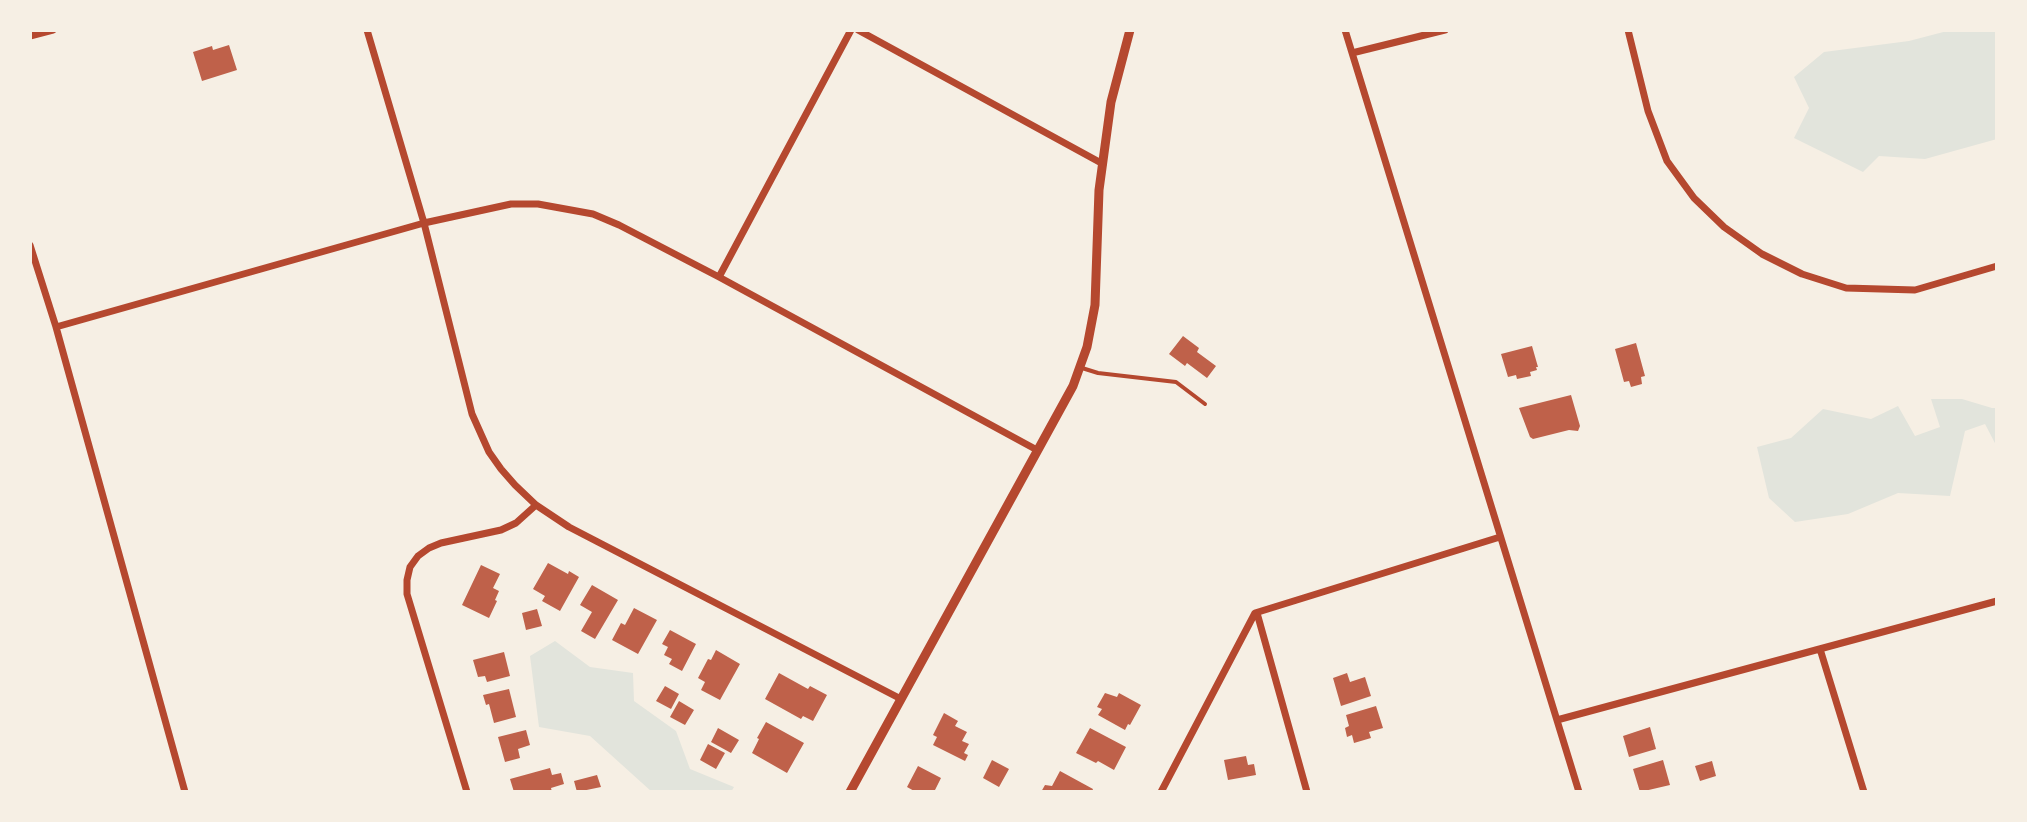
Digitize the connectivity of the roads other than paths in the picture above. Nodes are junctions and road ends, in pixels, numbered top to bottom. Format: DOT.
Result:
graph roads {
  1 [pos="53,30"];
  2 [pos="367,30"];
  3 [pos="851,30"];
  4 [pos="858,30"];
  5 [pos="1130,30"];
  6 [pos="1345,30"];
  7 [pos="1445,30"];
  8 [pos="1628,30"];
  9 [pos="30,36"];
  10 [pos="1352,53"];
  11 [pos="1103,164"];
  12 [pos="424,223"];
  13 [pos="30,245"];
  14 [pos="1997,266"];
  15 [pos="719,277"];
  16 [pos="56,327"];
  17 [pos="1080,368"];
  18 [pos="1205,404"];
  19 [pos="1037,450"];
  20 [pos="536,505"];
  21 [pos="1500,537"];
  22 [pos="1997,601"];
  23 [pos="1257,613"];
  24 [pos="1820,649"];
  25 [pos="901,699"];
  26 [pos="1557,720"];
  27 [pos="185,792"];
  28 [pos="467,792"];
  29 [pos="850,792"];
  30 [pos="1161,792"];
  31 [pos="1307,792"];
  32 [pos="1579,792"];
  33 [pos="1864,792"];
  1 -- 9 [label="street"];
  2 -- 12 [label="street"];
  3 -- 15 [label="street"];
  4 -- 11 [label="street"];
  5 -- 11 [label="street"];
  6 -- 10 [label="street"];
  7 -- 10 [label="street"];
  8 -- 14 [label="street"];
  10 -- 21 [label="street"];
  11 -- 17 [label="street"];
  12 -- 15 [label="street"];
  12 -- 16 [label="street"];
  12 -- 20 [label="street"];
  13 -- 16 [label="street"];
  15 -- 19 [label="street"];
  16 -- 27 [label="street"];
  17 -- 18 [label="lane"];
  17 -- 19 [label="street"];
  19 -- 25 [label="street"];
  20 -- 25 [label="street"];
  20 -- 28 [label="street"];
  21 -- 23 [label="street"];
  21 -- 26 [label="street"];
  22 -- 24 [label="street"];
  23 -- 30 [label="street"];
  23 -- 31 [label="street"];
  24 -- 26 [label="street"];
  24 -- 33 [label="street"];
  25 -- 29 [label="street"];
  26 -- 32 [label="street"];
}
